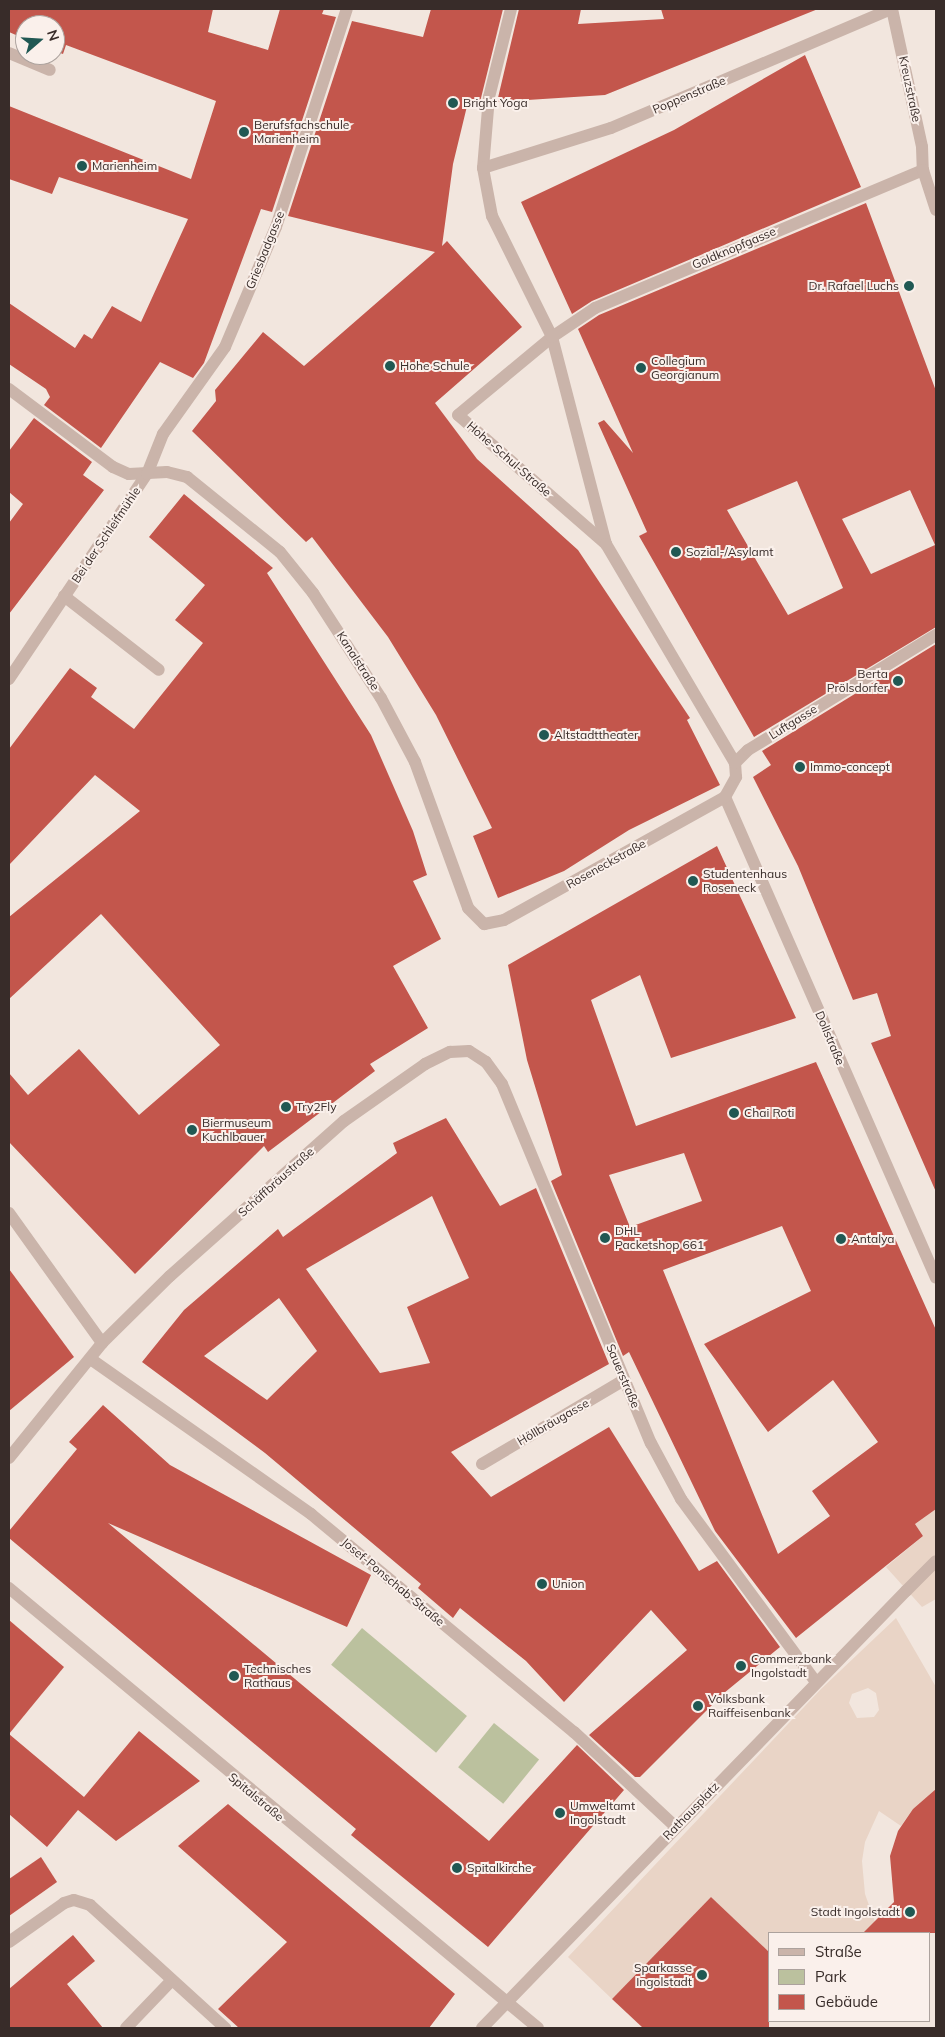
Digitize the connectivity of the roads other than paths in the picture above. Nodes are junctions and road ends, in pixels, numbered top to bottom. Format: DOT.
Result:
graph roads {
  1 [pos="347,9"];
  2 [pos="511,9"];
  3 [pos="892,9"];
  4 [pos="9,53"];
  5 [pos="50,70"];
  6 [pos="483,168"];
  7 [pos="923,170"];
  8 [pos="936,210"];
  9 [pos="552,337"];
  10 [pos="9,390"];
  11 [pos="148,474"];
  12 [pos="606,544"];
  13 [pos="64,596"];
  14 [pos="936,635"];
  15 [pos="159,670"];
  16 [pos="9,679"];
  17 [pos="735,763"];
  18 [pos="725,797"];
  19 [pos="484,924"];
  20 [pos="469,1051"];
  21 [pos="9,1212"];
  22 [pos="936,1278"];
  23 [pos="102,1344"];
  24 [pos="92,1360"];
  25 [pos="624,1380"];
  26 [pos="9,1458"];
  27 [pos="482,1464"];
  28 [pos="936,1561"];
  29 [pos="9,1588"];
  30 [pos="816,1682"];
  31 [pos="676,1827"];
  32 [pos="9,1942"];
  33 [pos="172,1980"];
  34 [pos="508,2001"];
  35 [pos="126,2028"];
  36 [pos="224,2028"];
  37 [pos="482,2028"];
  38 [pos="538,2028"];
  1 -- 11 [label="street, Griesbadgasse"];
  2 -- 6 [label="street, Hohe-Schul-Straße"];
  3 -- 6 [label="street, Poppenstraße"];
  3 -- 7 [label="street, Kreuzstraße"];
  4 -- 5 [label="street"];
  6 -- 9 [label="street, Hohe-Schul-Straße"];
  7 -- 8 [label="street, Kreuzstraße"];
  7 -- 9 [label="street, Goldknopfgasse"];
  9 -- 12 [label="street, Hohe-Schul-Straße"];
  9 -- 12 [label="street, Hohe-Schul-Straße"];
  10 -- 11 [label="street, Kanalstraße"];
  11 -- 13 [label="street, Bei der Schleifmühle"];
  11 -- 19 [label="street, Kanalstraße"];
  12 -- 17 [label="street, Hohe-Schul-Straße"];
  13 -- 15 [label="street, Bei der Schleifmühle"];
  13 -- 16 [label="street, Bei der Schleifmühle"];
  14 -- 17 [label="street, Luftgasse"];
  17 -- 18 [label="street"];
  18 -- 19 [label="street, Roseneckstraße"];
  18 -- 22 [label="street, Dollstraße"];
  20 -- 23 [label="street, Schäffbräustraße"];
  20 -- 25 [label="street, Sauerstraße"];
  21 -- 23 [label="street"];
  23 -- 24 [label="street, Schäffbräustraße"];
  24 -- 26 [label="street, Schäffbräustraße"];
  24 -- 31 [label="street, Josef-Ponschab-Straße"];
  25 -- 27 [label="street, Höllbräugasse"];
  25 -- 30 [label="street, Sauerstraße"];
  28 -- 30 [label="street, Rathausplatz"];
  29 -- 34 [label="street, Spitalstraße"];
  30 -- 31 [label="street, Rathausplatz"];
  31 -- 34 [label="street, Rathausplatz"];
  32 -- 33 [label="street"];
  33 -- 35 [label="street"];
  33 -- 36 [label="street"];
  34 -- 37 [label="street, Rathausplatz"];
  34 -- 38 [label="street, Spitalstraße"];
}
